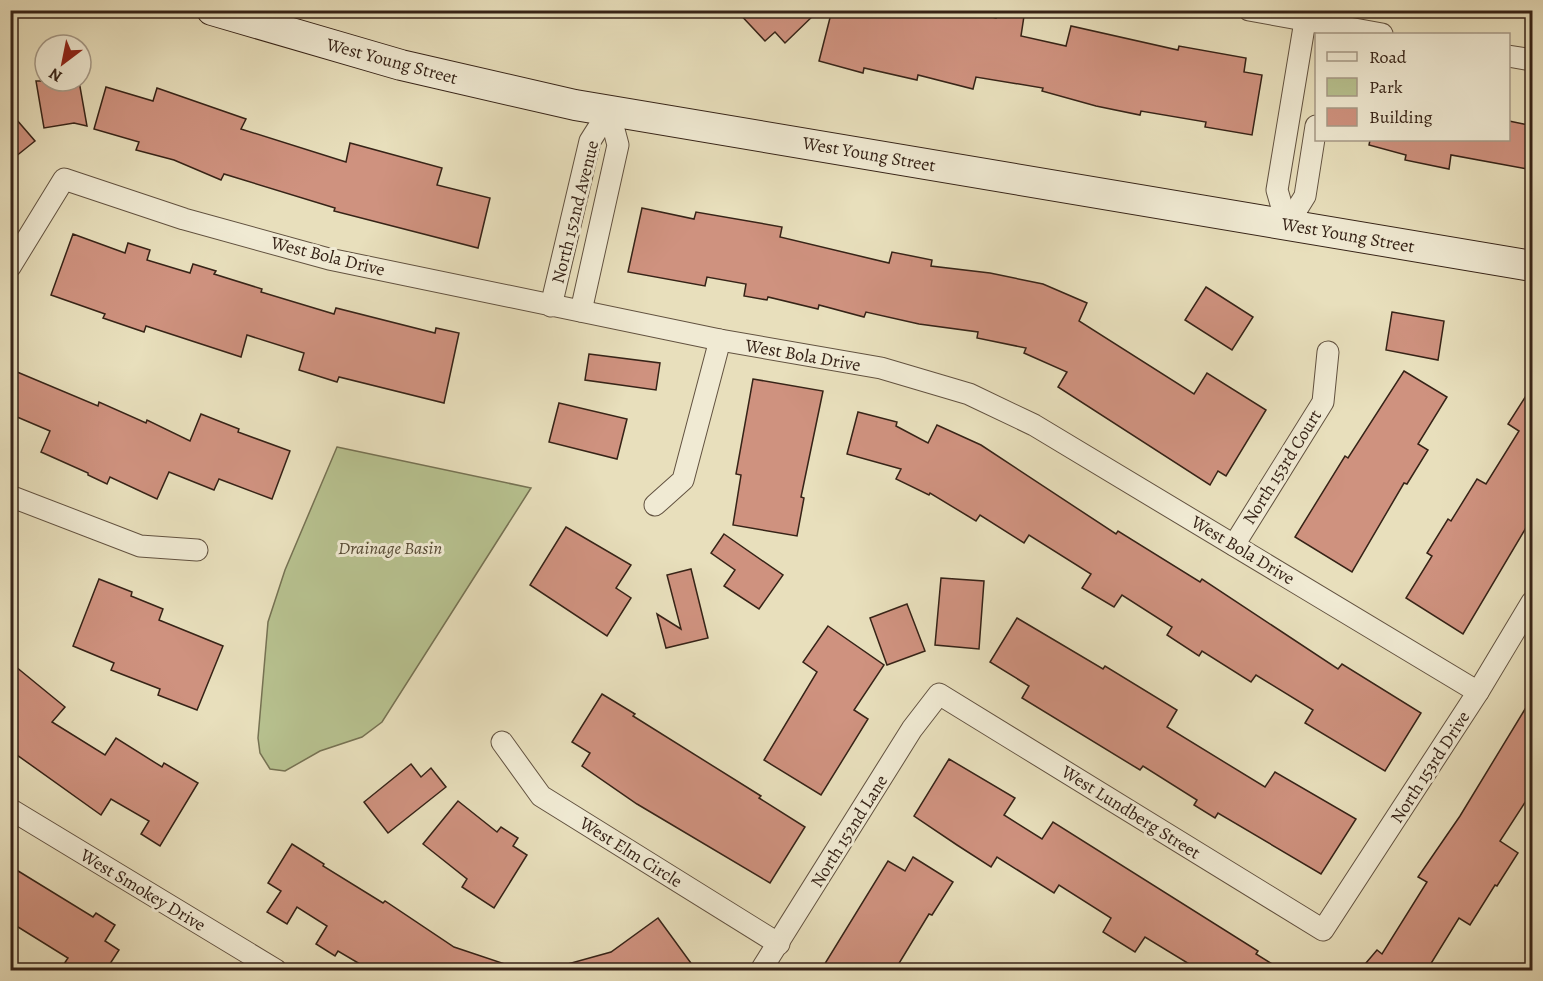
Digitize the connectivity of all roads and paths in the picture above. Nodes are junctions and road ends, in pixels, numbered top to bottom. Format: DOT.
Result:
graph roads {
  1 [pos="212,10"];
  2 [pos="1249,10"];
  3 [pos="1305,21"];
  4 [pos="1331,30"];
  5 [pos="1369,33"];
  6 [pos="1510,56"];
  7 [pos="1533,60"];
  8 [pos="609,111"];
  9 [pos="1315,138"];
  10 [pos="1287,225"];
  11 [pos="1533,266"];
  12 [pos="10,267"];
  13 [pos="551,306"];
  14 [pos="581,311"];
  15 [pos="720,340"];
  16 [pos="1328,352"];
  17 [pos="10,496"];
  18 [pos="655,505"];
  19 [pos="1234,544"];
  20 [pos="198,550"];
  21 [pos="1533,602"];
  22 [pos="1478,692"];
  23 [pos="939,694"];
  24 [pos="502,742"];
  25 [pos="10,809"];
  26 [pos="1323,930"];
  27 [pos="778,944"];
  28 [pos="276,970"];
  29 [pos="761,970"];
  1 -- 8 [label="street, West Young Street"];
  2 -- 3 [label="street"];
  3 -- 4 [label="street"];
  3 -- 10 [label="street"];
  4 -- 5 [label="street"];
  6 -- 7 [label="street"];
  8 -- 10 [label="street, West Young Street"];
  8 -- 13 [label="street, North 152nd Avenue"];
  8 -- 14 [label="street, North 152nd Avenue"];
  9 -- 10 [label="street"];
  10 -- 11 [label="street, West Young Street"];
  12 -- 13 [label="street, West Bola Drive"];
  13 -- 14 [label="street, West Bola Drive"];
  14 -- 15 [label="street, West Bola Drive"];
  15 -- 18 [label="street"];
  15 -- 19 [label="street, West Bola Drive"];
  16 -- 19 [label="street, North 153rd Court"];
  17 -- 20 [label="street"];
  19 -- 22 [label="street, West Bola Drive"];
  21 -- 22 [label="street, North 153rd Drive"];
  22 -- 26 [label="street, North 153rd Drive"];
  23 -- 26 [label="street, West Lundberg Street"];
  23 -- 27 [label="street, North 152nd Lane"];
  24 -- 27 [label="street, West Elm Circle"];
  25 -- 28 [label="street, West Smokey Drive"];
  27 -- 29 [label="street, North 152nd Lane"];
}
